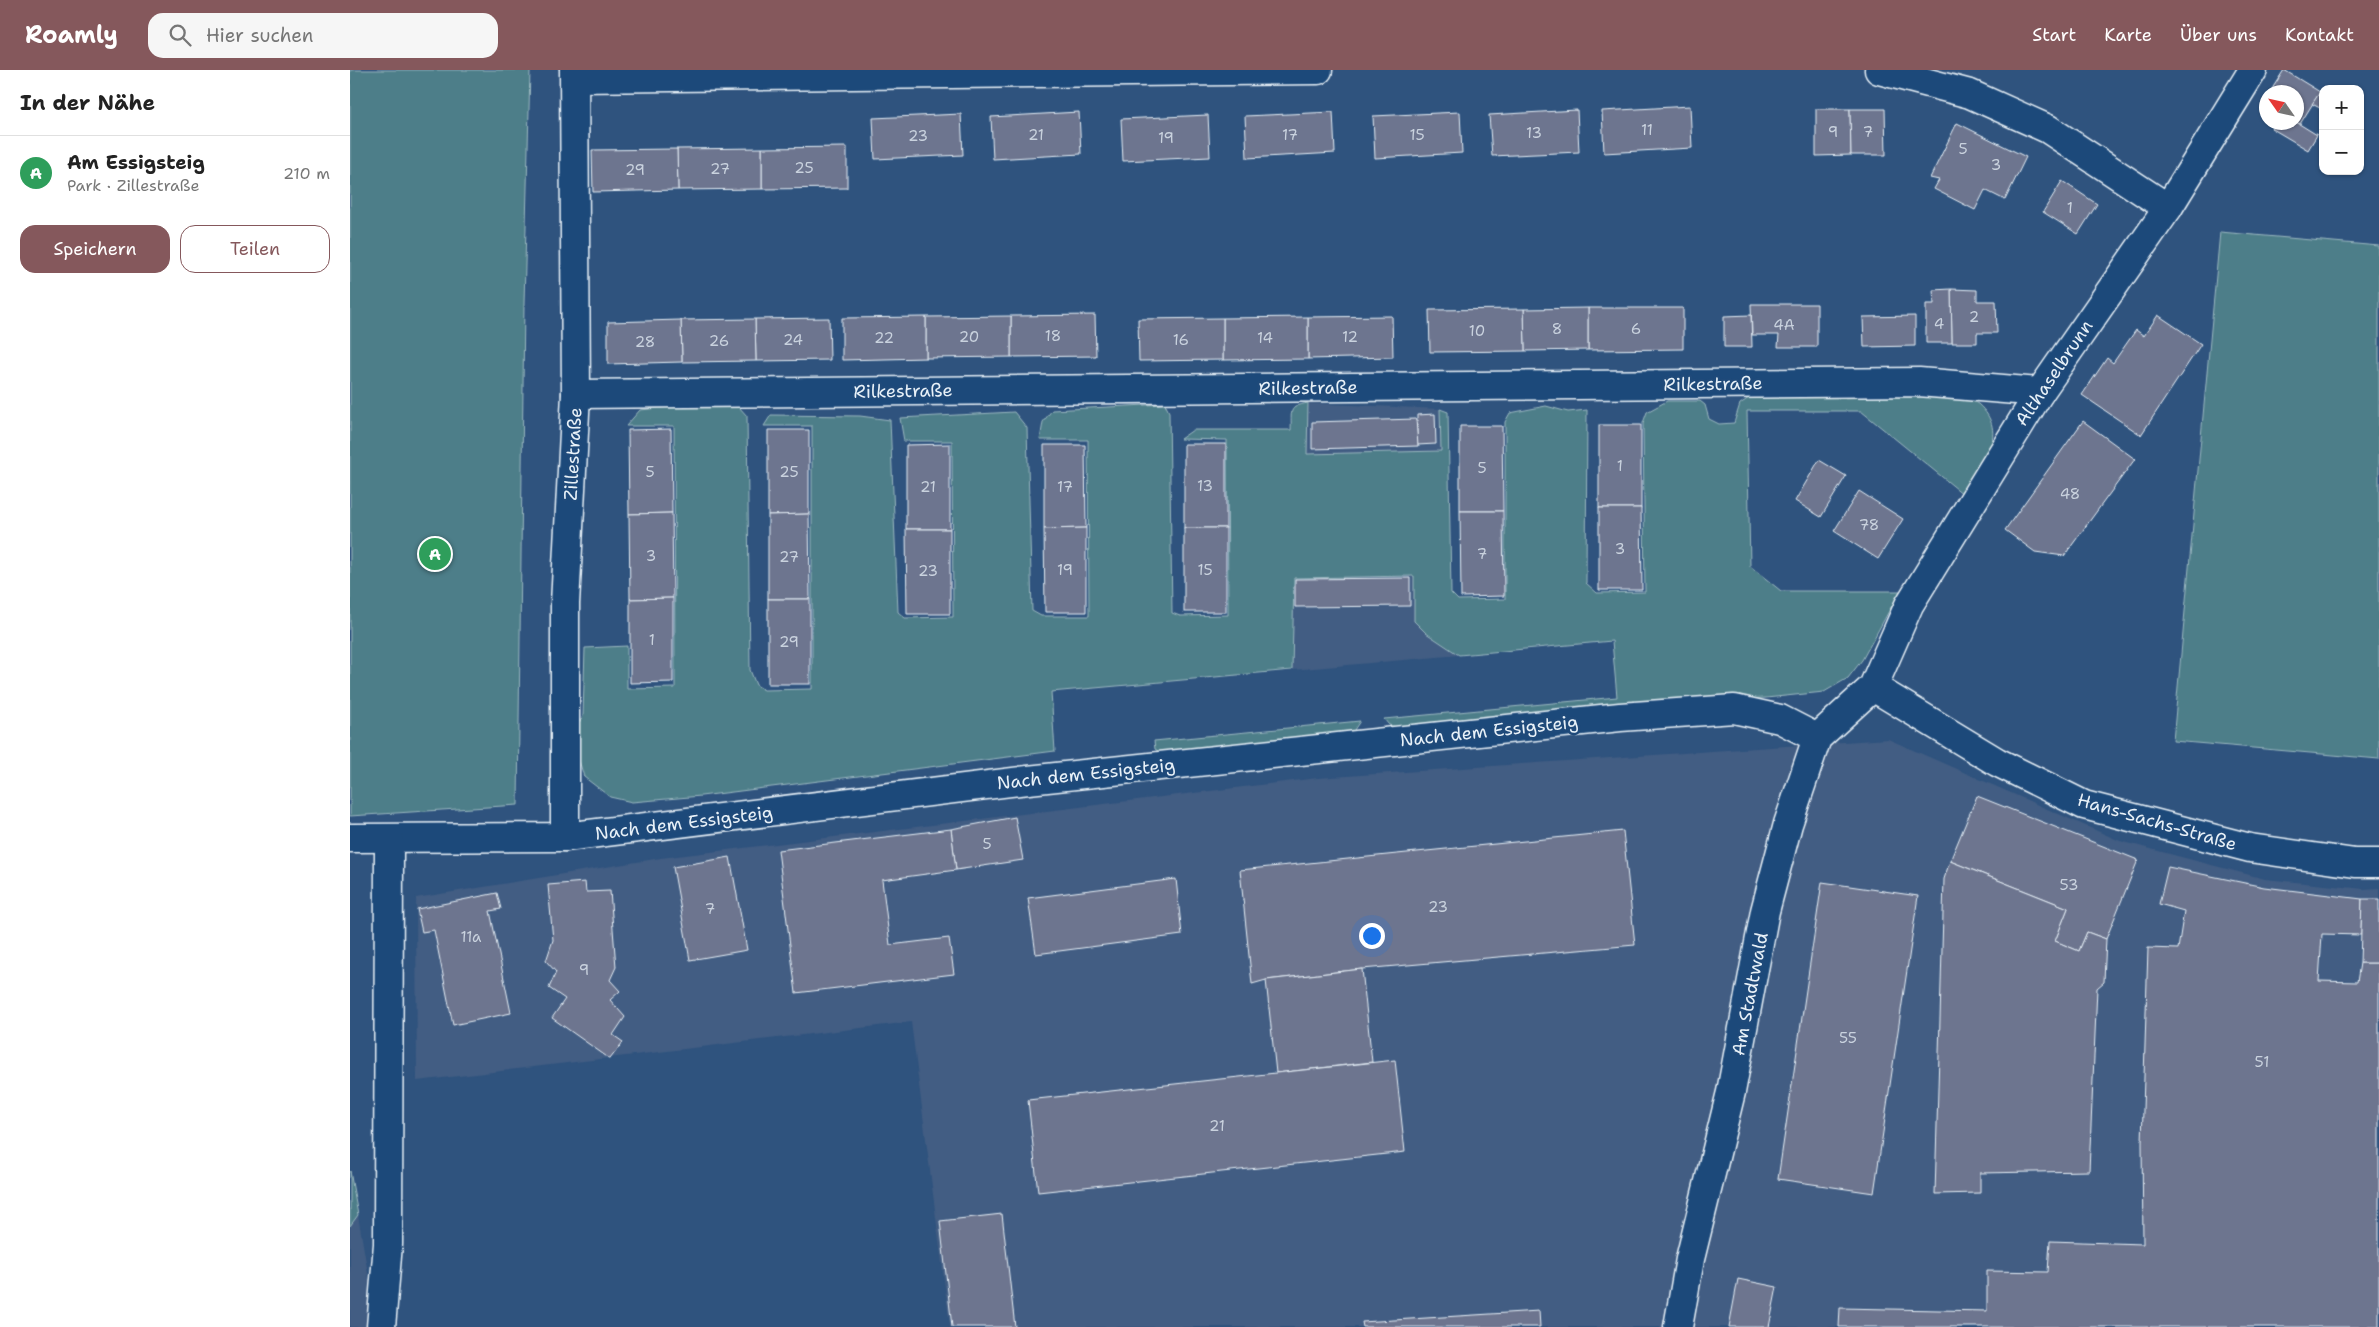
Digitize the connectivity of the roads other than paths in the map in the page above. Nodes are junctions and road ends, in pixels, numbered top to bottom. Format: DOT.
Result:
graph roads {
  1 [pos="1318,70"];
  2 [pos="1879,70"];
  3 [pos="2253,70"];
  4 [pos="575,74"];
  5 [pos="2168,208"];
  6 [pos="2040,392"];
  7 [pos="576,394"];
  8 [pos="1873,687"];
  9 [pos="1817,738"];
  10 [pos="566,837"];
  11 [pos="350,838"];
  12 [pos="389,839"];
  13 [pos="2379,863"];
  14 [pos="381,1327"];
  15 [pos="1678,1327"];
  1 -- 4 [label="street"];
  2 -- 5 [label="street"];
  3 -- 5 [label="street, Althaselbrunn"];
  4 -- 7 [label="street, Zillestraße"];
  5 -- 6 [label="street, Althaselbrunn"];
  6 -- 7 [label="street, Rilkestraße"];
  6 -- 8 [label="street, Althaselbrunn"];
  7 -- 10 [label="street, Zillestraße"];
  8 -- 9 [label="street, Am Stadtwald"];
  8 -- 13 [label="street, Hans-Sachs-Straße"];
  9 -- 10 [label="street, Nach dem Essigsteig"];
  9 -- 15 [label="street, Am Stadtwald"];
  10 -- 12 [label="street, Nach dem Essigsteig"];
  11 -- 12 [label="street, Nach dem Essigsteig"];
  12 -- 14 [label="street"];
}
